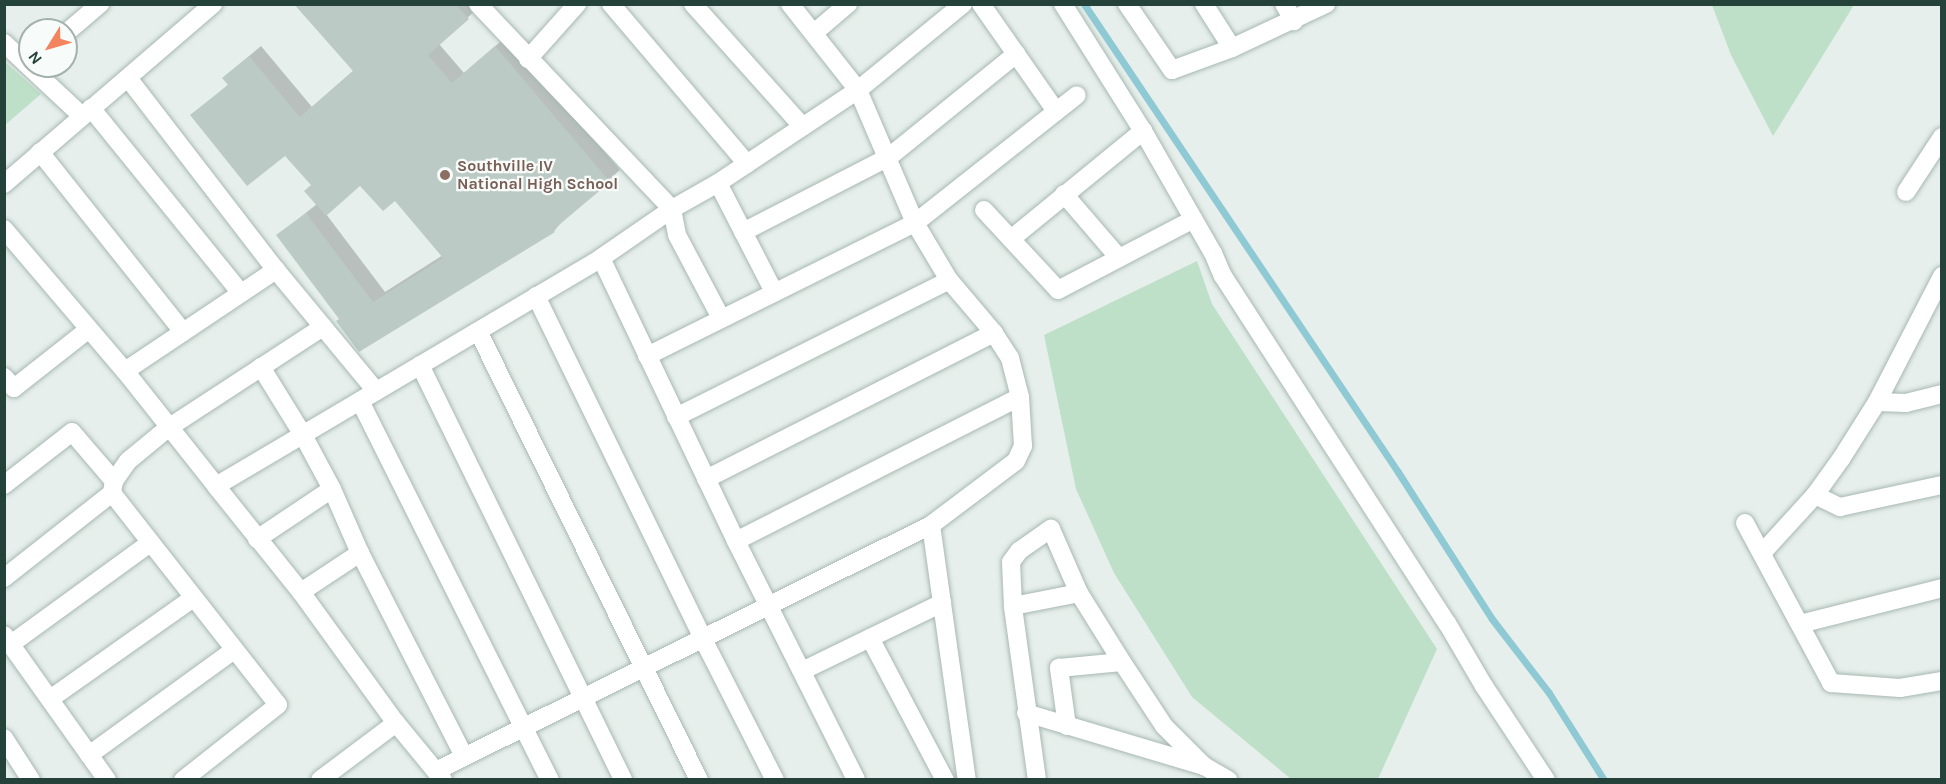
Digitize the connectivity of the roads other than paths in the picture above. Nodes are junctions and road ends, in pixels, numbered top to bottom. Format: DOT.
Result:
graph roads {
  1 [pos="100,4"];
  2 [pos="213,4"];
  3 [pos="577,4"];
  4 [pos="610,4"];
  5 [pos="693,4"];
  6 [pos="790,4"];
  7 [pos="848,4"];
  8 [pos="963,4"];
  9 [pos="981,4"];
  10 [pos="1063,4"];
  11 [pos="1127,4"];
  12 [pos="1204,4"];
  13 [pos="1284,4"];
  14 [pos="1326,4"];
  15 [pos="484,7"];
  16 [pos="1294,21"];
  17 [pos="78,23"];
  18 [pos="814,33"];
  19 [pos="4,43"];
  20 [pos="1232,48"];
  21 [pos="1016,54"];
  22 [pos="18,55"];
  23 [pos="528,59"];
  24 [pos="46,78"];
  25 [pos="128,78"];
  26 [pos="858,90"];
  27 [pos="1077,95"];
  28 [pos="1056,111"];
  29 [pos="87,112"];
  30 [pos="801,125"];
  31 [pos="1143,131"];
  32 [pos="1941,137"];
  33 [pos="40,152"];
  34 [pos="889,157"];
  35 [pos="747,164"];
  36 [pos="718,183"];
  37 [pos="4,184"];
  38 [pos="1906,192"];
  39 [pos="1064,194"];
  40 [pos="672,209"];
  41 [pos="984,210"];
  42 [pos="1194,219"];
  43 [pos="915,223"];
  44 [pos="4,229"];
  45 [pos="743,232"];
  46 [pos="1011,239"];
  47 [pos="601,258"];
  48 [pos="1119,258"];
  49 [pos="276,270"];
  50 [pos="949,280"];
  51 [pos="1940,283"];
  52 [pos="774,292"];
  53 [pos="241,294"];
  54 [pos="536,296"];
  55 [pos="721,318"];
  56 [pos="323,327"];
  57 [pos="89,329"];
  58 [pos="478,331"];
  59 [pos="183,332"];
  60 [pos="994,333"];
  61 [pos="647,356"];
  62 [pos="420,365"];
  63 [pos="261,367"];
  64 [pos="125,371"];
  65 [pos="4,377"];
  66 [pos="376,391"];
  67 [pos="1941,394"];
  68 [pos="1020,397"];
  69 [pos="360,401"];
  70 [pos="1877,402"];
  71 [pos="676,417"];
  72 [pos="168,428"];
  73 [pos="303,435"];
  74 [pos="706,479"];
  75 [pos="4,485"];
  76 [pos="1941,485"];
  77 [pos="216,486"];
  78 [pos="113,487"];
  79 [pos="332,489"];
  80 [pos="1815,495"];
  81 [pos="1745,523"];
  82 [pos="932,525"];
  83 [pos="257,539"];
  84 [pos="736,541"];
  85 [pos="150,543"];
  86 [pos="1763,552"];
  87 [pos="360,553"];
  88 [pos="4,578"];
  89 [pos="1941,588"];
  90 [pos="301,592"];
  91 [pos="1079,593"];
  92 [pos="193,598"];
  93 [pos="942,603"];
  94 [pos="768,605"];
  95 [pos="1013,606"];
  96 [pos="1800,624"];
  97 [pos="702,637"];
  98 [pos="870,638"];
  99 [pos="8,640"];
  100 [pos="234,650"];
  101 [pos="1122,662"];
  102 [pos="643,668"];
  103 [pos="802,671"];
  104 [pos="1941,681"];
  105 [pos="582,698"];
  106 [pos="50,699"];
  107 [pos="1026,713"];
  108 [pos="396,723"];
  109 [pos="1067,726"];
  110 [pos="524,727"];
  111 [pos="4,738"];
  112 [pos="89,755"];
  113 [pos="464,756"];
  114 [pos="1204,766"];
  115 [pos="439,775"];
  116 [pos="25,778"];
  117 [pos="107,780"];
  118 [pos="183,780"];
  119 [pos="320,780"];
  120 [pos="550,780"];
  121 [pos="623,780"];
  122 [pos="699,780"];
  123 [pos="775,780"];
  124 [pos="856,780"];
  125 [pos="945,780"];
  126 [pos="967,780"];
  127 [pos="1037,780"];
  128 [pos="1228,780"];
  129 [pos="1546,780"];
  1 -- 17 [label="street"];
  2 -- 25 [label="street"];
  3 -- 23 [label="street"];
  4 -- 35 [label="street"];
  5 -- 30 [label="street"];
  6 -- 18 [label="street"];
  7 -- 18 [label="street"];
  8 -- 26 [label="street"];
  9 -- 21 [label="street"];
  10 -- 31 [label="street"];
  11 -- 20 [label="street"];
  12 -- 20 [label="street"];
  13 -- 16 [label="street"];
  14 -- 16 [label="street"];
  15 -- 23 [label="street"];
  16 -- 20 [label="street"];
  18 -- 26 [label="street"];
  19 -- 22 [label="street"];
  21 -- 28 [label="street"];
  21 -- 34 [label="street"];
  23 -- 40 [label="street"];
  24 -- 29 [label="street"];
  25 -- 29 [label="street"];
  25 -- 49 [label="street"];
  26 -- 30 [label="street"];
  26 -- 34 [label="street"];
  27 -- 28 [label="street"];
  28 -- 43 [label="street"];
  29 -- 33 [label="street"];
  29 -- 53 [label="street"];
  30 -- 35 [label="street"];
  31 -- 39 [label="street"];
  31 -- 42 [label="street"];
  32 -- 38 [label="street"];
  33 -- 37 [label="street"];
  33 -- 59 [label="street"];
  34 -- 43 [label="street"];
  34 -- 45 [label="street"];
  35 -- 36 [label="street"];
  36 -- 40 [label="street"];
  36 -- 45 [label="street"];
  39 -- 46 [label="street"];
  39 -- 48 [label="street"];
  40 -- 47 [label="street"];
  40 -- 55 [label="street"];
  41 -- 46 [label="street"];
  42 -- 48 [label="street"];
  42 -- 129 [label="street"];
  43 -- 50 [label="street"];
  43 -- 52 [label="street"];
  44 -- 57 [label="street"];
  45 -- 52 [label="street"];
  46 -- 48 [label="street"];
  47 -- 54 [label="street"];
  47 -- 61 [label="street"];
  49 -- 53 [label="street"];
  49 -- 56 [label="street"];
  50 -- 60 [label="street"];
  50 -- 71 [label="street"];
  51 -- 70 [label="street"];
  52 -- 55 [label="street"];
  53 -- 59 [label="street"];
  54 -- 58 [label="street"];
  54 -- 97 [label="street"];
  55 -- 61 [label="street"];
  56 -- 63 [label="street"];
  56 -- 66 [label="street"];
  57 -- 64 [label="street"];
  57 -- 65 [label="street"];
  58 -- 62 [label="street"];
  58 -- 102 [label="street"];
  59 -- 64 [label="street"];
  60 -- 68 [label="street"];
  60 -- 74 [label="street"];
  61 -- 71 [label="street"];
  62 -- 66 [label="street"];
  62 -- 105 [label="street"];
  63 -- 72 [label="street"];
  63 -- 73 [label="street"];
  64 -- 72 [label="street"];
  66 -- 69 [label="street"];
  67 -- 70 [label="street"];
  68 -- 82 [label="street"];
  68 -- 84 [label="street"];
  69 -- 73 [label="street"];
  69 -- 110 [label="street"];
  70 -- 80 [label="street"];
  71 -- 74 [label="street"];
  72 -- 77 [label="street"];
  72 -- 78 [label="street"];
  73 -- 77 [label="street"];
  73 -- 79 [label="street"];
  74 -- 84 [label="street"];
  75 -- 78 [label="street"];
  76 -- 80 [label="street"];
  77 -- 83 [label="street"];
  78 -- 85 [label="street"];
  78 -- 88 [label="street"];
  79 -- 83 [label="street"];
  79 -- 87 [label="street"];
  80 -- 86 [label="street"];
  81 -- 86 [label="street"];
  82 -- 93 [label="street"];
  82 -- 94 [label="street"];
  83 -- 90 [label="street"];
  84 -- 94 [label="street"];
  85 -- 92 [label="street"];
  85 -- 99 [label="street"];
  86 -- 96 [label="street"];
  87 -- 90 [label="street"];
  87 -- 113 [label="street"];
  89 -- 96 [label="street"];
  90 -- 108 [label="street"];
  91 -- 95 [label="street"];
  91 -- 95 [label="street"];
  91 -- 101 [label="street"];
  92 -- 100 [label="street"];
  92 -- 106 [label="street"];
  93 -- 98 [label="street"];
  93 -- 126 [label="street"];
  94 -- 97 [label="street"];
  94 -- 103 [label="street"];
  95 -- 107 [label="street"];
  96 -- 104 [label="street"];
  97 -- 102 [label="street"];
  97 -- 123 [label="street"];
  98 -- 103 [label="street"];
  98 -- 125 [label="street"];
  99 -- 106 [label="street"];
  100 -- 112 [label="street"];
  100 -- 118 [label="street"];
  101 -- 109 [label="street"];
  101 -- 114 [label="street"];
  102 -- 105 [label="street"];
  102 -- 122 [label="street"];
  103 -- 124 [label="street"];
  105 -- 110 [label="street"];
  105 -- 121 [label="street"];
  106 -- 112 [label="street"];
  107 -- 109 [label="street"];
  107 -- 127 [label="street"];
  108 -- 115 [label="street"];
  108 -- 119 [label="street"];
  109 -- 114 [label="street"];
  110 -- 113 [label="street"];
  110 -- 120 [label="street"];
  111 -- 116 [label="street"];
  112 -- 117 [label="street"];
  113 -- 115 [label="street"];
  114 -- 128 [label="street"];
}
